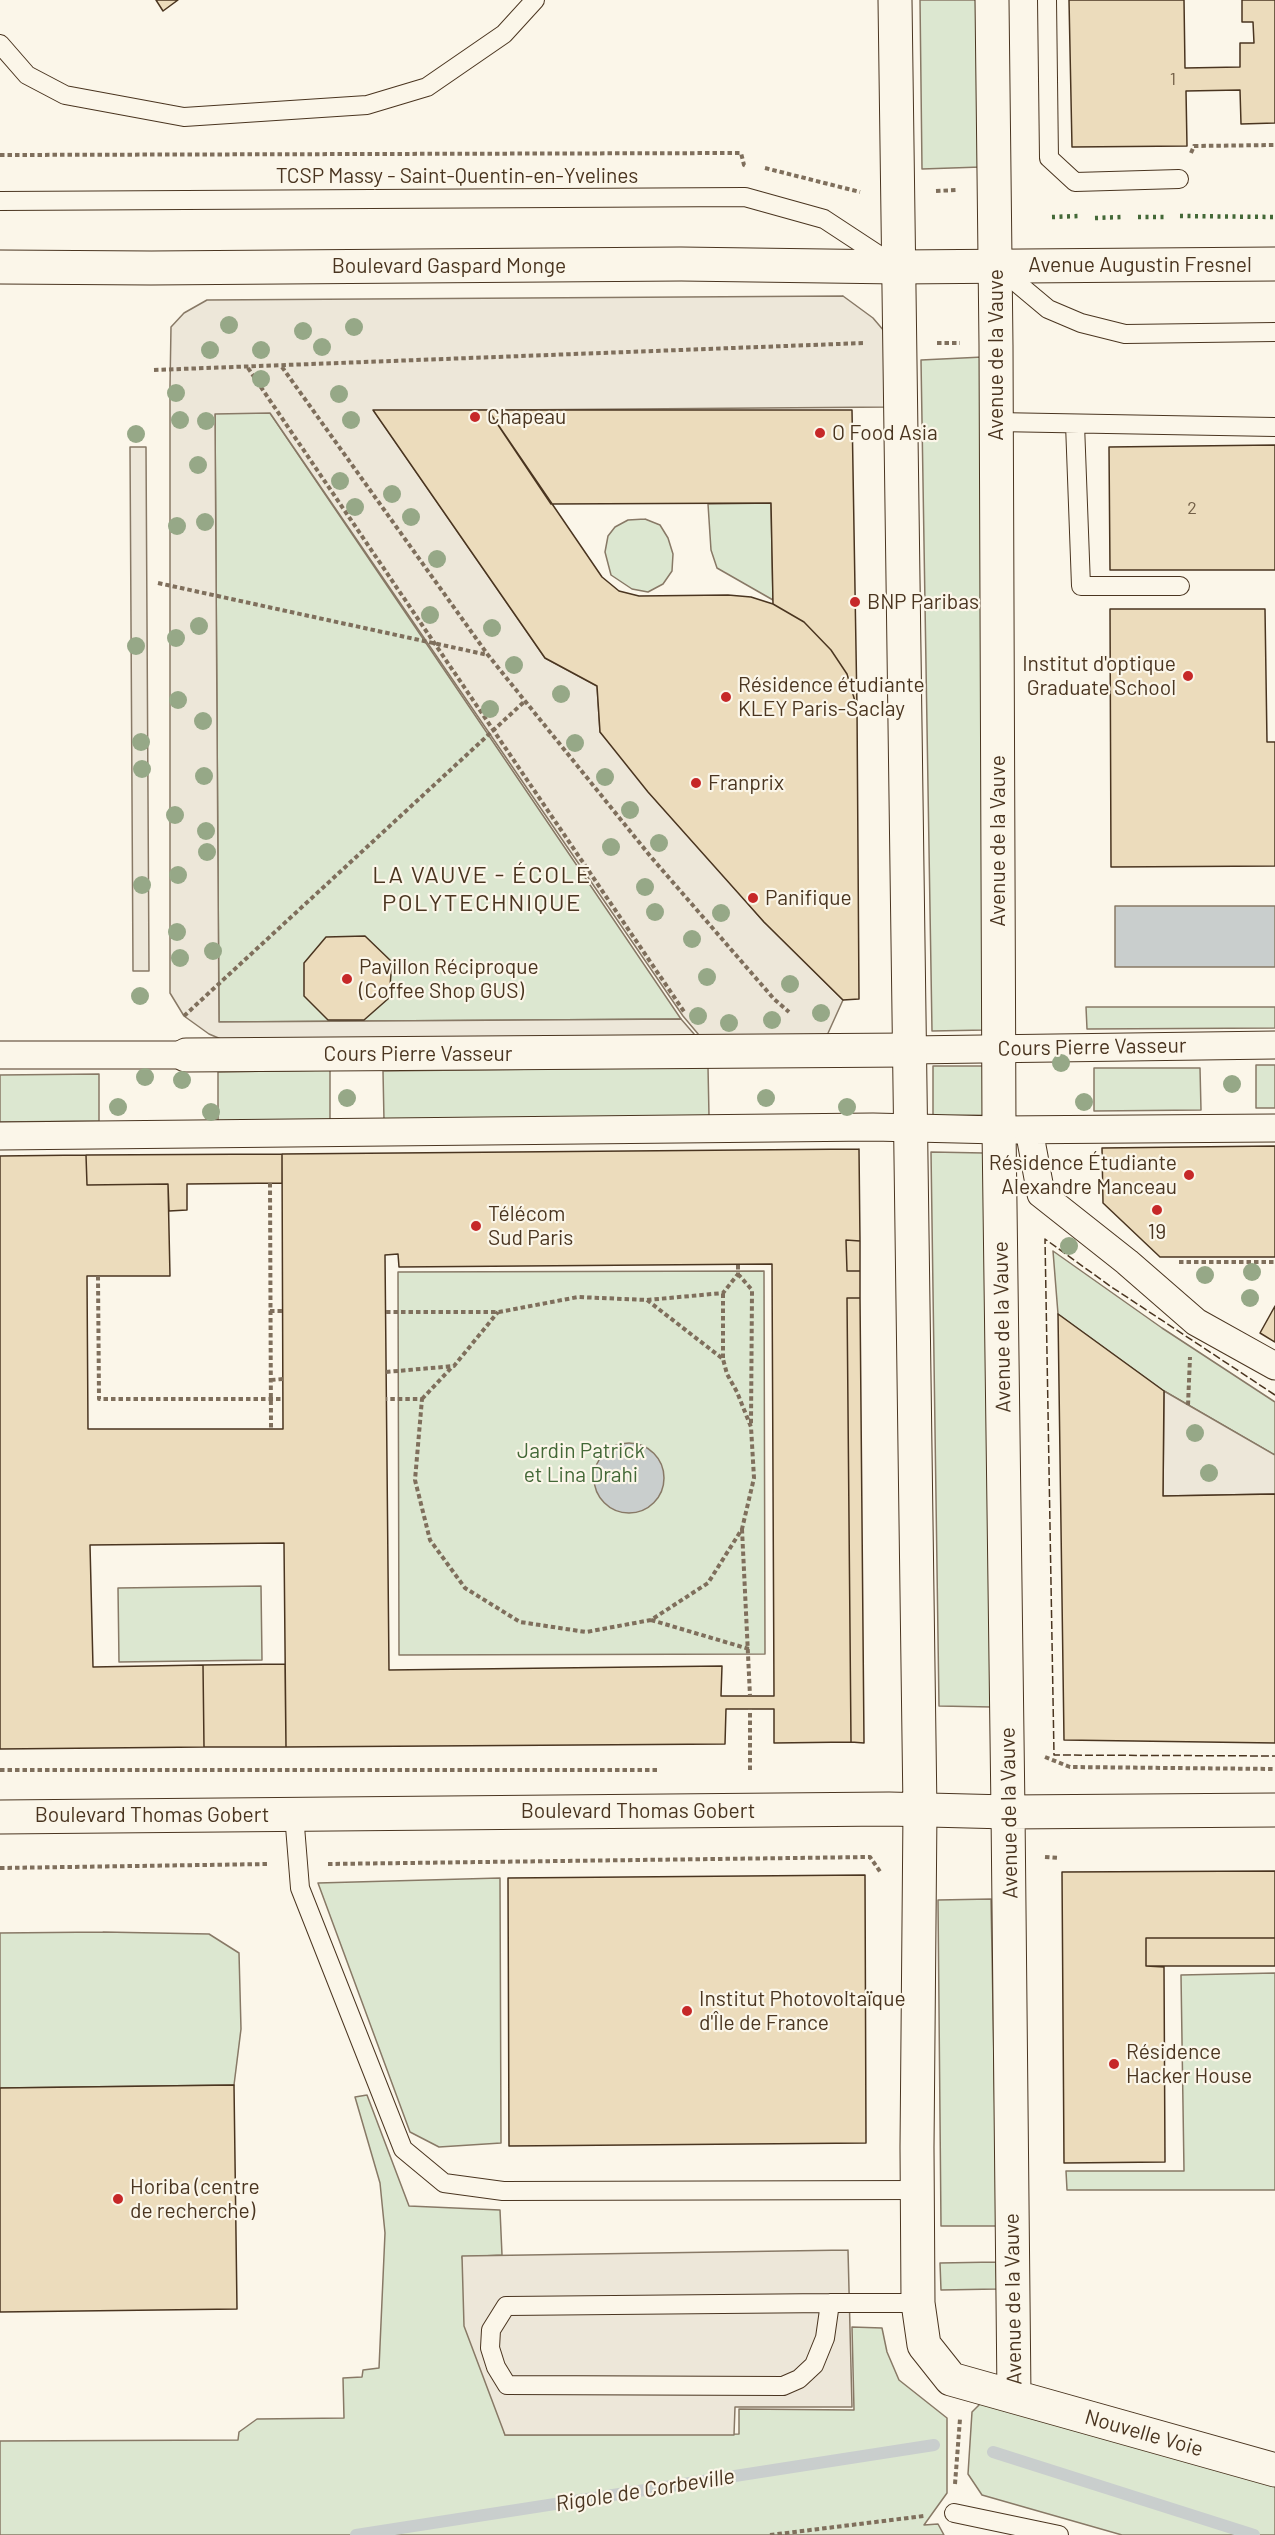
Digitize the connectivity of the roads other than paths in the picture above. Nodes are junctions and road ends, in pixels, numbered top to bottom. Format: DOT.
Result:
graph roads {
  1 [pos="535,0"];
  2 [pos="894,0"];
  3 [pos="992,0"];
  4 [pos="1047,0"];
  5 [pos="0,44"];
  6 [pos="1179,179"];
  7 [pos="0,201"];
  8 [pos="1275,264"];
  9 [pos="995,265"];
  10 [pos="0,267"];
  11 [pos="898,267"];
  12 [pos="1275,332"];
  13 [pos="996,422"];
  14 [pos="1076,424"];
  15 [pos="1275,427"];
  16 [pos="1180,586"];
  17 [pos="1275,1045"];
  18 [pos="999,1049"];
  19 [pos="909,1050"];
  20 [pos="0,1055"];
  21 [pos="186,1055"];
  22 [pos="1275,1128"];
  23 [pos="910,1129"];
  24 [pos="1014,1130"];
  25 [pos="0,1136"];
  26 [pos="1275,1366"];
  27 [pos="920,1810"];
  28 [pos="1275,1810"];
  29 [pos="1008,1812"];
  30 [pos="294,1814"];
  31 [pos="0,1817"];
  32 [pos="918,2190"];
  33 [pos="830,2303"];
  34 [pos="918,2303"];
  35 [pos="1014,2396"];
  36 [pos="1275,2470"];
  37 [pos="954,2513"];
  38 [pos="1059,2535"];
  1 -- 5 [label="lane"];
  2 -- 11 [label="main road, Avenue de la Vauve"];
  3 -- 9 [label="main road, Avenue de la Vauve"];
  4 -- 6 [label="lane"];
  7 -- 11 [label="lane, TCSP Massy - Saint-Quentin-en-Yvelines"];
  8 -- 9 [label="main road, Avenue Augustin Fresnel"];
  9 -- 11 [label="main road, Avenue Augustin Fresnel"];
  9 -- 12 [label="lane"];
  9 -- 13 [label="main road, Avenue de la Vauve"];
  10 -- 11 [label="main road, Boulevard Gaspard Monge"];
  11 -- 19 [label="main road, Avenue de la Vauve"];
  13 -- 14 [label="lane"];
  13 -- 18 [label="main road, Avenue de la Vauve"];
  14 -- 15 [label="lane"];
  14 -- 16 [label="lane"];
  17 -- 18 [label="street, Cours Pierre Vasseur"];
  18 -- 19 [label="street, Cours Pierre Vasseur"];
  18 -- 24 [label="main road, Avenue de la Vauve"];
  19 -- 21 [label="main road, Cours Pierre Vasseur"];
  19 -- 23 [label="main road, Avenue de la Vauve"];
  20 -- 21 [label="street, Cours Pierre Vasseur"];
  22 -- 24 [label="street"];
  23 -- 24 [label="street"];
  23 -- 25 [label="street"];
  23 -- 27 [label="main road, Avenue de la Vauve"];
  24 -- 26 [label="street"];
  24 -- 29 [label="main road, Avenue de la Vauve"];
  27 -- 29 [label="main road, Boulevard Thomas Gobert"];
  27 -- 30 [label="main road, Boulevard Thomas Gobert"];
  27 -- 32 [label="main road, Avenue de la Vauve"];
  28 -- 29 [label="main road, Boulevard Thomas Gobert"];
  29 -- 35 [label="main road, Avenue de la Vauve"];
  30 -- 31 [label="main road, Boulevard Thomas Gobert"];
  30 -- 32 [label="lane"];
  32 -- 34 [label="main road, Avenue de la Vauve"];
  33 -- 33 [label="lane"];
  33 -- 34 [label="lane"];
  34 -- 35 [label="main road, Avenue de la Vauve"];
  35 -- 36 [label="main road, Nouvelle Voie"];
  37 -- 38 [label="lane"];
}
